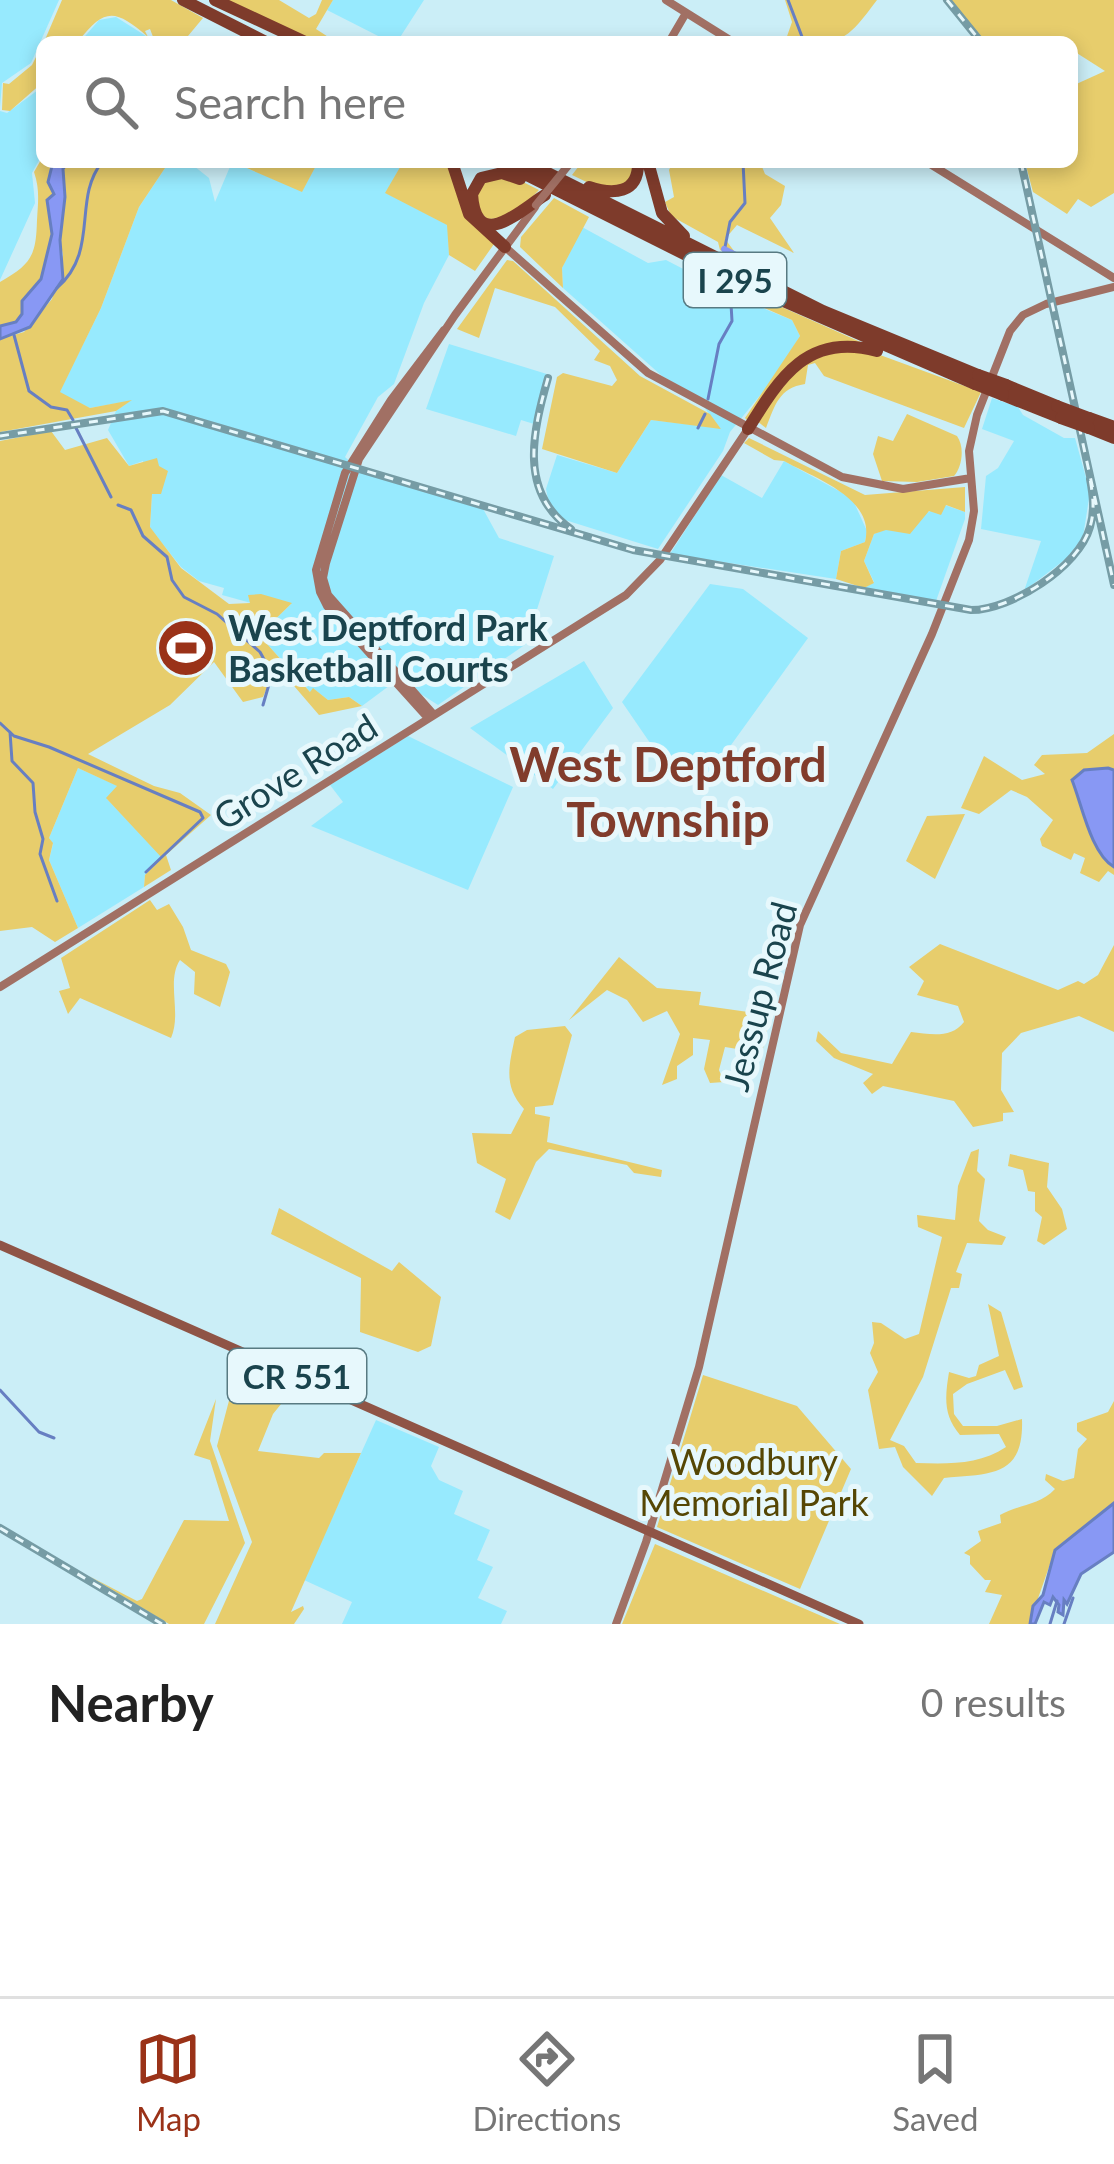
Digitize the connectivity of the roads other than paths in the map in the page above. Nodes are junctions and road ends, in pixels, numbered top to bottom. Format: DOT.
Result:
graph roads {
  1 [pos="666,0"];
  2 [pos="185,1"];
  3 [pos="216,5"];
  4 [pos="686,13"];
  5 [pos="258,36"];
  6 [pos="279,36"];
  7 [pos="291,36"];
  8 [pos="673,36"];
  9 [pos="723,36"];
  10 [pos="454,168"];
  11 [pos="513,168"];
  12 [pos="538,168"];
  13 [pos="550,168"];
  14 [pos="568,168"];
  15 [pos="637,168"];
  16 [pos="649,168"];
  17 [pos="937,168"];
  18 [pos="538,200"];
  19 [pos="505,247"];
  20 [pos="1098,268"];
  21 [pos="723,274"];
  22 [pos="1114,283"];
  23 [pos="1097,291"];
  24 [pos="801,298"];
  25 [pos="941,371"];
  26 [pos="976,380"];
  27 [pos="1089,423"];
  28 [pos="1114,427"];
  29 [pos="748,429"];
  30 [pos="1114,438"];
  31 [pos="971,478"];
  32 [pos="431,717"];
  33 [pos="0,987"];
  34 [pos="0,1245"];
  35 [pos="649,1532"];
  36 [pos="616,1624"];
  37 [pos="860,1624"];
  1 -- 4 [label="main road"];
  2 -- 3 [label="highway"];
  3 -- 5 [label="highway"];
  3 -- 6 [label="highway"];
  3 -- 7 [label="highway"];
  4 -- 8 [label="main road"];
  4 -- 9 [label="main road"];
  10 -- 19 [label="highway"];
  11 -- 21 [label="highway, I 295"];
  12 -- 24 [label="highway, I 295"];
  13 -- 15 [label="highway"];
  14 -- 18 [label="main road, bridge"];
  16 -- 24 [label="highway"];
  17 -- 20 [label="main road"];
  18 -- 19 [label="main road"];
  18 -- 21 [label="highway"];
  19 -- 29 [label="main road"];
  19 -- 32 [label="main road"];
  20 -- 22 [label="main road"];
  20 -- 23 [label="main road"];
  21 -- 25 [label="highway, I 295"];
  22 -- 23 [label="main road"];
  23 -- 31 [label="main road, Jessup Road"];
  24 -- 26 [label="highway, I 295"];
  25 -- 26 [label="highway, I 295"];
  25 -- 29 [label="highway"];
  26 -- 27 [label="highway, I 295, bridge"];
  27 -- 28 [label="highway, I 295"];
  27 -- 30 [label="highway, I 295"];
  29 -- 31 [label="main road"];
  29 -- 32 [label="main road, Grove Road"];
  31 -- 35 [label="main road, Jessup Road"];
  32 -- 33 [label="main road, Grove Road"];
  34 -- 35 [label="main road, CR 551"];
  35 -- 36 [label="main road, Jessup Road"];
  35 -- 37 [label="main road, CR 551"];
}
